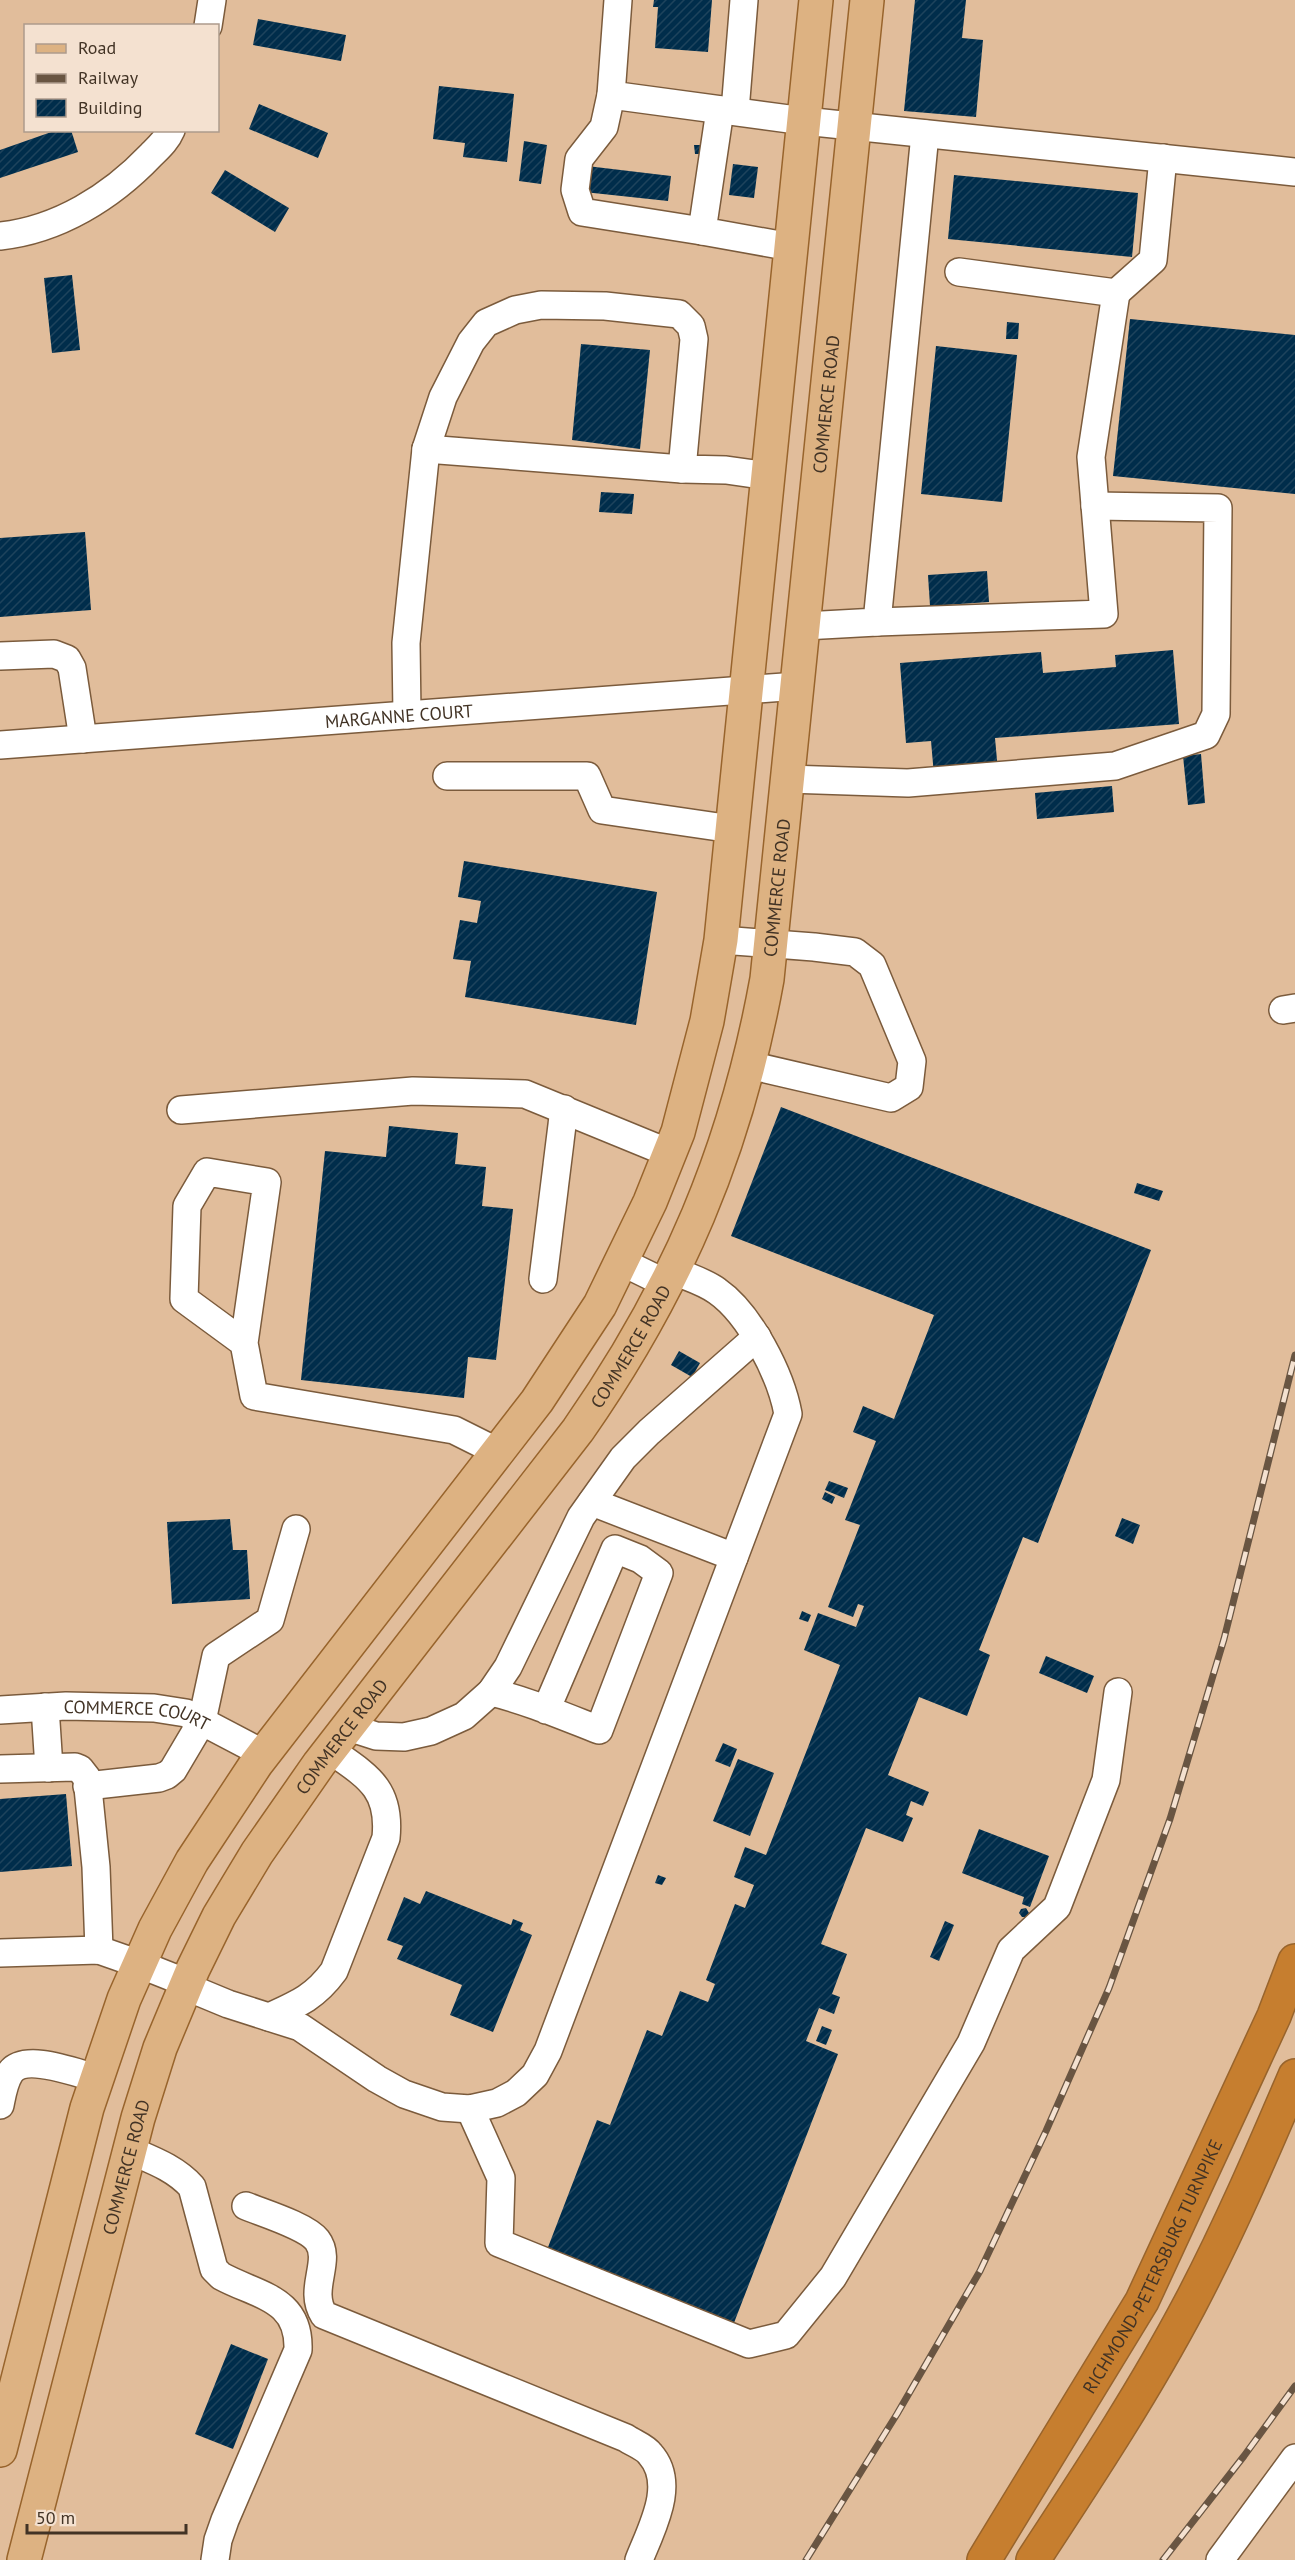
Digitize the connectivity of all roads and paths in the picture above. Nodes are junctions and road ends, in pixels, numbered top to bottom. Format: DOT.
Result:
graph roads {
  1 [pos="212,0"];
  2 [pos="618,0"];
  3 [pos="744,0"];
  4 [pos="816,0"];
  5 [pos="867,0"];
  6 [pos="208,24"];
  7 [pos="611,95"];
  8 [pos="727,110"];
  9 [pos="804,121"];
  10 [pos="855,127"];
  11 [pos="169,132"];
  12 [pos="925,134"];
  13 [pos="1163,158"];
  14 [pos="1295,172"];
  15 [pos="702,231"];
  16 [pos="0,236"];
  17 [pos="791,248"];
  18 [pos="959,272"];
  19 [pos="1116,293"];
  20 [pos="426,449"];
  21 [pos="681,469"];
  22 [pos="768,476"];
  23 [pos="1095,506"];
  24 [pos="877,622"];
  25 [pos="804,626"];
  26 [pos="0,657"];
  27 [pos="798,686"];
  28 [pos="746,689"];
  29 [pos="407,715"];
  30 [pos="83,739"];
  31 [pos="0,745"];
  32 [pos="447,776"];
  33 [pos="788,779"];
  34 [pos="732,829"];
  35 [pos="721,940"];
  36 [pos="770,945"];
  37 [pos="749,1065"];
  38 [pos="564,1109"];
  39 [pos="181,1110"];
  40 [pos="669,1154"];
  41 [pos="622,1262"];
  42 [pos="543,1279"];
  43 [pos="681,1279"];
  44 [pos="757,1337"];
  45 [pos="244,1343"];
  46 [pos="498,1452"];
  47 [pos="592,1502"];
  48 [pos="296,1529"];
  49 [pos="734,1557"];
  50 [pos="491,1692"];
  51 [pos="1118,1692"];
  52 [pos="45,1707"];
  53 [pos="0,1710"];
  54 [pos="546,1710"];
  55 [pos="202,1721"];
  56 [pos="339,1739"];
  57 [pos="264,1754"];
  58 [pos="49,1768"];
  59 [pos="0,1769"];
  60 [pos="87,1786"];
  61 [pos="99,1950"];
  62 [pos="0,1953"];
  63 [pos="1295,1961"];
  64 [pos="139,1964"];
  65 [pos="187,1983"];
  66 [pos="269,2017"];
  67 [pos="1295,2076"];
  68 [pos="96,2078"];
  69 [pos="0,2105"];
  70 [pos="470,2109"];
  71 [pos="129,2150"];
  72 [pos="246,2206"];
  73 [pos="318,2300"];
  74 [pos="289,2314"];
  75 [pos="1,2443"];
  76 [pos="1295,2458"];
  77 [pos="24,2560"];
  78 [pos="215,2560"];
  79 [pos="639,2560"];
  80 [pos="984,2560"];
  81 [pos="1033,2560"];
  82 [pos="1220,2560"];
  1 -- 6 [label="street"];
  2 -- 7 [label="street"];
  3 -- 8 [label="street"];
  4 -- 9 [label="main road"];
  5 -- 10 [label="main road, COMMERCE ROAD"];
  7 -- 8 [label="street"];
  7 -- 15 [label="street"];
  8 -- 9 [label="street"];
  8 -- 15 [label="street"];
  9 -- 10 [label="street"];
  9 -- 17 [label="main road"];
  10 -- 12 [label="street"];
  10 -- 25 [label="main road, COMMERCE ROAD"];
  11 -- 16 [label="street"];
  12 -- 13 [label="street"];
  12 -- 24 [label="street"];
  13 -- 14 [label="street"];
  13 -- 19 [label="street"];
  15 -- 17 [label="street"];
  17 -- 22 [label="main road"];
  18 -- 19 [label="street"];
  19 -- 23 [label="street"];
  20 -- 21 [label="street"];
  20 -- 21 [label="street"];
  20 -- 29 [label="street"];
  21 -- 22 [label="street"];
  22 -- 28 [label="main road"];
  23 -- 24 [label="street"];
  23 -- 33 [label="street"];
  24 -- 25 [label="street"];
  25 -- 27 [label="main road, COMMERCE ROAD"];
  26 -- 30 [label="street"];
  27 -- 28 [label="street, MARGANNE COURT"];
  27 -- 33 [label="main road, COMMERCE ROAD"];
  28 -- 29 [label="street, MARGANNE COURT"];
  28 -- 34 [label="main road"];
  29 -- 30 [label="street, MARGANNE COURT"];
  30 -- 31 [label="street, MARGANNE COURT"];
  32 -- 34 [label="street"];
  33 -- 36 [label="main road, COMMERCE ROAD"];
  34 -- 35 [label="main road"];
  35 -- 36 [label="street"];
  35 -- 40 [label="main road"];
  36 -- 37 [label="main road, COMMERCE ROAD"];
  36 -- 37 [label="street"];
  37 -- 43 [label="main road, COMMERCE ROAD"];
  38 -- 39 [label="street"];
  38 -- 40 [label="street"];
  38 -- 42 [label="street"];
  40 -- 41 [label="main road"];
  41 -- 43 [label="street"];
  41 -- 46 [label="main road"];
  43 -- 44 [label="street"];
  43 -- 56 [label="main road, COMMERCE ROAD"];
  44 -- 47 [label="street"];
  44 -- 49 [label="street"];
  45 -- 45 [label="street"];
  45 -- 46 [label="street"];
  46 -- 57 [label="main road"];
  47 -- 49 [label="street"];
  47 -- 50 [label="street"];
  48 -- 55 [label="street"];
  49 -- 70 [label="street"];
  50 -- 54 [label="street"];
  50 -- 56 [label="street"];
  51 -- 70 [label="street"];
  52 -- 53 [label="street, COMMERCE COURT"];
  52 -- 55 [label="street, COMMERCE COURT"];
  52 -- 58 [label="street"];
  54 -- 54 [label="street"];
  55 -- 57 [label="street, COMMERCE COURT"];
  55 -- 60 [label="street"];
  56 -- 65 [label="main road, COMMERCE ROAD"];
  56 -- 66 [label="street"];
  57 -- 64 [label="main road"];
  58 -- 59 [label="street"];
  58 -- 60 [label="street"];
  60 -- 61 [label="street"];
  61 -- 62 [label="street"];
  61 -- 64 [label="street"];
  63 -- 80 [label="highway, RICHMOND-PETERSBURG TURNPIKE"];
  64 -- 65 [label="street"];
  64 -- 68 [label="main road"];
  65 -- 66 [label="street"];
  65 -- 71 [label="main road, COMMERCE ROAD"];
  66 -- 70 [label="street"];
  67 -- 81 [label="highway"];
  68 -- 69 [label="street"];
  68 -- 75 [label="main road"];
  71 -- 74 [label="street"];
  71 -- 77 [label="main road, COMMERCE ROAD"];
  72 -- 73 [label="street"];
  73 -- 74 [label="street"];
  73 -- 79 [label="street"];
  74 -- 78 [label="street"];
  76 -- 82 [label="street"];
}
